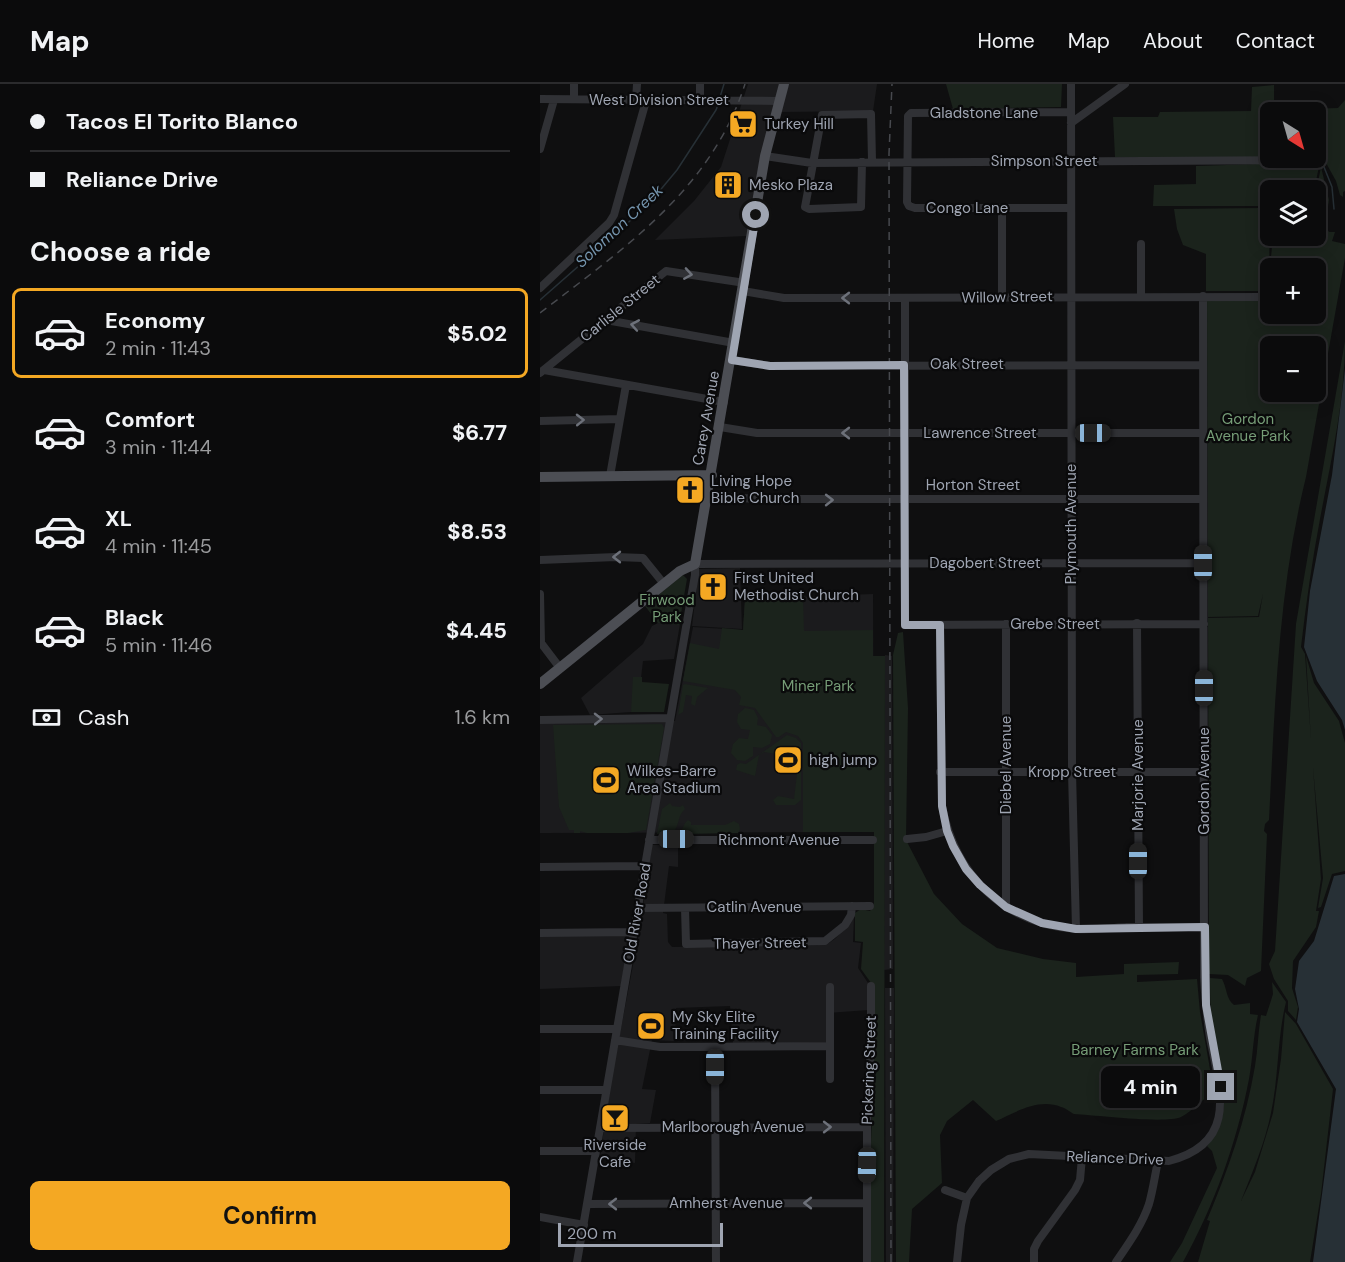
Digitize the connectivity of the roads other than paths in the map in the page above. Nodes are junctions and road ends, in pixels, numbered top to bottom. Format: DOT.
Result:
graph roads {
  1 [pos="574,84"];
  2 [pos="637,84"];
  3 [pos="700,84"];
  4 [pos="784,84"];
  5 [pos="1071,84"];
  6 [pos="1125,84"];
  7 [pos="540,99"];
  8 [pos="574,99"];
  9 [pos="554,100"];
  10 [pos="700,100"];
  11 [pos="641,101"];
  12 [pos="779,101"];
  13 [pos="1071,112"];
  14 [pos="1071,123"];
  15 [pos="540,149"];
  16 [pos="765,156"];
  17 [pos="1260,160"];
  18 [pos="872,161"];
  19 [pos="1071,161"];
  20 [pos="862,162"];
  21 [pos="906,162"];
  22 [pos="812,163"];
  23 [pos="1002,208"];
  24 [pos="1071,208"];
  25 [pos="1141,244"];
  26 [pos="744,287"];
  27 [pos="540,288"];
  28 [pos="1071,296"];
  29 [pos="1141,296"];
  30 [pos="1203,296"];
  31 [pos="1002,297"];
  32 [pos="1260,297"];
  33 [pos="905,298"];
  34 [pos="606,320"];
  35 [pos="734,343"];
  36 [pos="732,360"];
  37 [pos="1071,364"];
  38 [pos="904,365"];
  39 [pos="1203,365"];
  40 [pos="542,372"];
  41 [pos="626,385"];
  42 [pos="724,402"];
  43 [pos="620,419"];
  44 [pos="540,421"];
  45 [pos="720,427"];
  46 [pos="904,432"];
  47 [pos="1071,433"];
  48 [pos="1204,433"];
  49 [pos="712,475"];
  50 [pos="610,476"];
  51 [pos="540,477"];
  52 [pos="708,495"];
  53 [pos="1071,499"];
  54 [pos="1203,499"];
  55 [pos="904,500"];
  56 [pos="540,560"];
  57 [pos="904,563"];
  58 [pos="1072,563"];
  59 [pos="1203,563"];
  60 [pos="695,564"];
  61 [pos="664,584"];
  62 [pos="540,594"];
  63 [pos="1137,623"];
  64 [pos="1006,624"];
  65 [pos="1071,624"];
  66 [pos="1204,624"];
  67 [pos="940,625"];
  68 [pos="560,668"];
  69 [pos="540,684"];
  70 [pos="670,718"];
  71 [pos="540,720"];
  72 [pos="940,772"];
  73 [pos="1007,772"];
  74 [pos="1072,772"];
  75 [pos="1138,772"];
  76 [pos="1204,772"];
  77 [pos="947,831"];
  78 [pos="908,839"];
  79 [pos="649,840"];
  80 [pos="873,840"];
  81 [pos="645,866"];
  82 [pos="540,867"];
  83 [pos="852,906"];
  84 [pos="870,906"];
  85 [pos="1006,907"];
  86 [pos="638,908"];
  87 [pos="685,908"];
  88 [pos="1139,927"];
  89 [pos="1205,927"];
  90 [pos="1076,929"];
  91 [pos="634,932"];
  92 [pos="540,933"];
  93 [pos="1204,977"];
  94 [pos="871,986"];
  95 [pos="830,987"];
  96 [pos="540,1029"];
  97 [pos="617,1029"];
  98 [pos="615,1040"];
  99 [pos="830,1046"];
  100 [pos="716,1047"];
  101 [pos="830,1079"];
  102 [pos="540,1090"];
  103 [pos="606,1090"];
  104 [pos="715,1127"];
  105 [pos="867,1127"];
  106 [pos="600,1128"];
  107 [pos="540,1151"];
  108 [pos="596,1151"];
  109 [pos="1082,1157"];
  110 [pos="1158,1161"];
  111 [pos="945,1190"];
  112 [pos="967,1198"];
  113 [pos="866,1203"];
  114 [pos="587,1204"];
  115 [pos="716,1204"];
  116 [pos="540,1217"];
  117 [pos="584,1225"];
  118 [pos="577,1262"];
  119 [pos="716,1262"];
  120 [pos="867,1262"];
  121 [pos="957,1262"];
  122 [pos="1034,1262"];
  123 [pos="1116,1262"];
  1 -- 8 [label="street"];
  2 -- 11 [label="street"];
  3 -- 10 [label="street"];
  4 -- 12 [label="main road, Carey Avenue"];
  5 -- 13 [label="street, Plymouth Avenue"];
  6 -- 14 [label="street"];
  7 -- 9 [label="street, West Division Street"];
  8 -- 9 [label="street, West Division Street"];
  8 -- 11 [label="street, West Division Street"];
  9 -- 15 [label="street"];
  10 -- 11 [label="street, West Division Street"];
  10 -- 12 [label="street, West Division Street"];
  11 -- 27 [label="street"];
  12 -- 16 [label="main road, Carey Avenue"];
  13 -- 14 [label="street, Plymouth Avenue"];
  13 -- 21 [label="street, Gladstone Lane"];
  14 -- 19 [label="street, Plymouth Avenue"];
  16 -- 22 [label="street, Simpson Street"];
  16 -- 26 [label="main road, Carey Avenue"];
  17 -- 19 [label="street, Simpson Street"];
  18 -- 20 [label="street, Simpson Street"];
  18 -- 21 [label="street, Simpson Street"];
  18 -- 22 [label="street"];
  19 -- 21 [label="street, Simpson Street"];
  19 -- 24 [label="street, Plymouth Avenue"];
  20 -- 22 [label="street, Simpson Street"];
  20 -- 22 [label="street"];
  21 -- 23 [label="street, Congo Lane"];
  23 -- 24 [label="street, Congo Lane"];
  23 -- 31 [label="street"];
  24 -- 28 [label="street, Plymouth Avenue"];
  25 -- 29 [label="street"];
  33 -- 26 [label="street, Willow Street, one-way"];
  34 -- 26 [label="street, Carlisle Street, one-way"];
  26 -- 35 [label="main road, Carey Avenue"];
  28 -- 29 [label="street, Willow Street"];
  28 -- 31 [label="street, Willow Street"];
  28 -- 37 [label="street, Plymouth Avenue"];
  29 -- 30 [label="street, Willow Street"];
  30 -- 32 [label="street, Willow Street"];
  30 -- 39 [label="street, Gordon Avenue"];
  31 -- 33 [label="street, Willow Street"];
  33 -- 38 [label="street"];
  35 -- 34 [label="street, one-way"];
  34 -- 40 [label="street, Carlisle Street"];
  35 -- 36 [label="main road, Carey Avenue"];
  36 -- 38 [label="street, Oak Street"];
  36 -- 42 [label="main road, Carey Avenue"];
  37 -- 38 [label="street, Oak Street"];
  37 -- 39 [label="street, Oak Street"];
  37 -- 47 [label="street, Plymouth Avenue"];
  38 -- 46 [label="street"];
  39 -- 48 [label="street, Gordon Avenue"];
  40 -- 41 [label="street"];
  41 -- 42 [label="street"];
  41 -- 43 [label="street"];
  42 -- 45 [label="main road, Carey Avenue"];
  44 -- 43 [label="street, one-way"];
  43 -- 50 [label="street"];
  46 -- 45 [label="street, Lawrence Street, one-way"];
  45 -- 49 [label="main road, Carey Avenue"];
  46 -- 47 [label="street, Lawrence Street"];
  46 -- 55 [label="street"];
  47 -- 48 [label="street, Lawrence Street"];
  47 -- 53 [label="street, Plymouth Avenue"];
  48 -- 54 [label="street, Gordon Avenue"];
  49 -- 50 [label="main road"];
  49 -- 52 [label="main road, Carey Avenue"];
  50 -- 51 [label="main road"];
  52 -- 55 [label="street, Horton Street, one-way"];
  52 -- 60 [label="main road, Carey Avenue"];
  53 -- 54 [label="street, Horton Street"];
  53 -- 55 [label="street, Horton Street"];
  53 -- 58 [label="street, Plymouth Avenue"];
  54 -- 59 [label="street, Gordon Avenue"];
  55 -- 57 [label="street"];
  61 -- 56 [label="street, one-way"];
  57 -- 58 [label="street, Dagobert Street"];
  57 -- 60 [label="street, Dagobert Street"];
  57 -- 67 [label="street, Grebe Street"];
  58 -- 59 [label="street, Dagobert Street"];
  58 -- 65 [label="street, Plymouth Avenue"];
  59 -- 66 [label="street, Gordon Avenue"];
  60 -- 61 [label="main road"];
  60 -- 70 [label="street, Old River Road"];
  61 -- 68 [label="main road"];
  62 -- 68 [label="street"];
  63 -- 65 [label="street, Grebe Street"];
  63 -- 66 [label="street, Grebe Street"];
  63 -- 75 [label="street, Marjorie Avenue"];
  64 -- 65 [label="street, Grebe Street"];
  64 -- 67 [label="street, Grebe Street"];
  64 -- 73 [label="street, Diebel Avenue"];
  65 -- 74 [label="street, Plymouth Avenue"];
  66 -- 76 [label="street, Gordon Avenue"];
  67 -- 72 [label="street"];
  68 -- 69 [label="main road"];
  71 -- 70 [label="street, one-way"];
  70 -- 79 [label="street, Old River Road"];
  72 -- 73 [label="street, Kropp Street"];
  72 -- 77 [label="street"];
  73 -- 74 [label="street, Kropp Street"];
  73 -- 85 [label="street, Diebel Avenue"];
  74 -- 75 [label="street, Kropp Street"];
  74 -- 90 [label="street, Plymouth Avenue"];
  75 -- 76 [label="street, Kropp Street"];
  75 -- 88 [label="street, Marjorie Avenue"];
  76 -- 89 [label="street, Gordon Avenue"];
  77 -- 78 [label="street"];
  77 -- 85 [label="street"];
  79 -- 80 [label="street, Richmont Avenue"];
  79 -- 81 [label="street, Old River Road"];
  81 -- 82 [label="street"];
  81 -- 86 [label="street, Old River Road"];
  83 -- 84 [label="street, Catlin Avenue"];
  83 -- 87 [label="street, Catlin Avenue"];
  83 -- 87 [label="street, Thayer Street"];
  85 -- 90 [label="street"];
  86 -- 87 [label="street, Catlin Avenue"];
  86 -- 91 [label="street, Old River Road"];
  88 -- 89 [label="street"];
  88 -- 90 [label="street"];
  89 -- 93 [label="street, Gordon Avenue"];
  91 -- 92 [label="street"];
  91 -- 97 [label="street, Old River Road"];
  93 -- 110 [label="street, Reliance Drive"];
  94 -- 105 [label="street, Pickering Street"];
  95 -- 99 [label="street"];
  96 -- 97 [label="street"];
  97 -- 98 [label="street, Old River Road"];
  98 -- 100 [label="street"];
  98 -- 103 [label="street, Old River Road"];
  99 -- 100 [label="street"];
  99 -- 101 [label="street"];
  100 -- 104 [label="street"];
  102 -- 103 [label="street"];
  103 -- 106 [label="street, Old River Road"];
  104 -- 105 [label="street, Marlborough Avenue, one-way"];
  104 -- 106 [label="street, Marlborough Avenue"];
  104 -- 115 [label="street"];
  105 -- 113 [label="street, Pickering Street"];
  106 -- 108 [label="street, Old River Road"];
  107 -- 108 [label="street"];
  108 -- 114 [label="street, Old River Road"];
  109 -- 110 [label="street, Reliance Drive"];
  109 -- 112 [label="street, Reliance Drive"];
  109 -- 122 [label="street"];
  110 -- 123 [label="street"];
  111 -- 112 [label="street"];
  112 -- 121 [label="street, Reliance Drive"];
  113 -- 115 [label="street, Amherst Avenue, one-way"];
  113 -- 120 [label="street, Pickering Street"];
  115 -- 114 [label="street, Amherst Avenue, one-way"];
  114 -- 117 [label="street, Old River Road"];
  115 -- 119 [label="street"];
  116 -- 117 [label="street"];
  117 -- 118 [label="street, Old River Road"];
}
